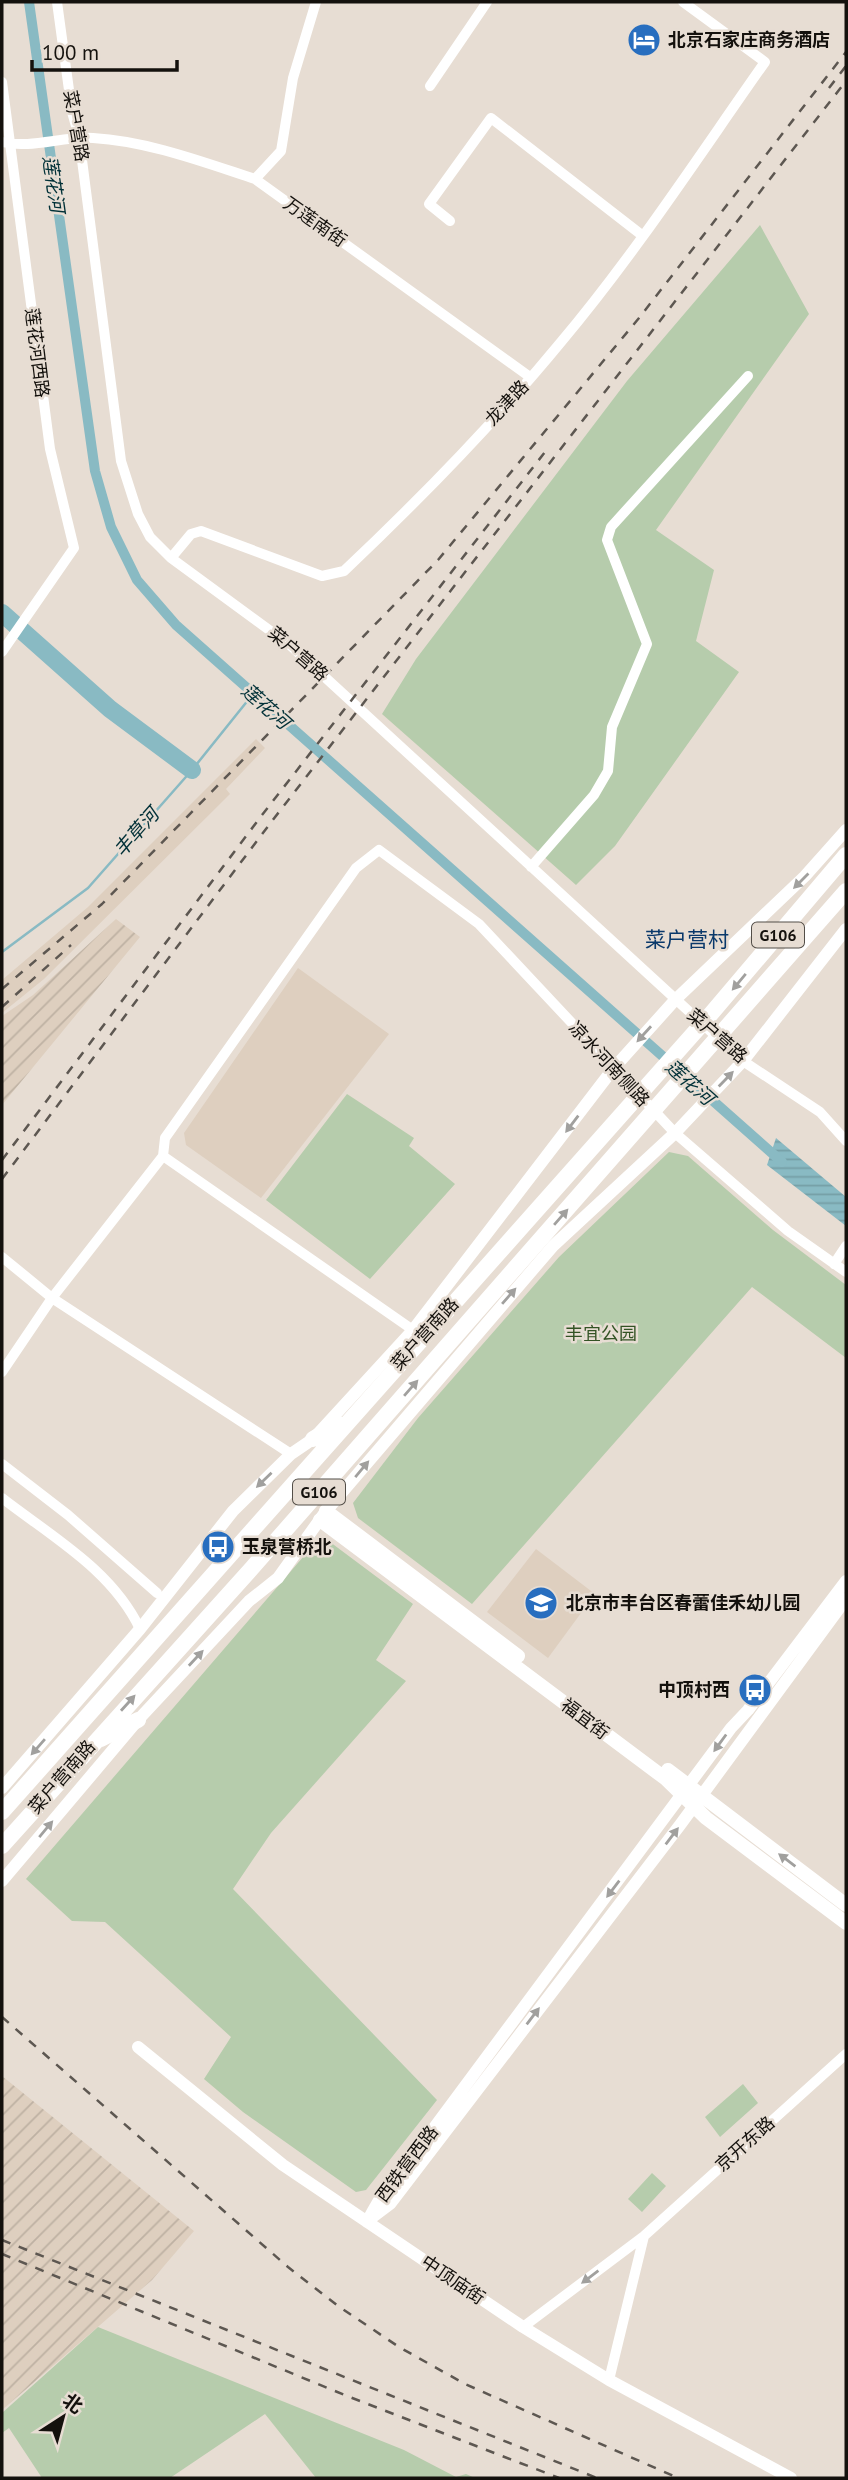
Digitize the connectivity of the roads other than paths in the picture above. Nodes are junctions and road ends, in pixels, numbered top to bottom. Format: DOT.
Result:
graph roads {
  1 [pos="57,2"];
  2 [pos="316,2"];
  3 [pos="487,2"];
  4 [pos="683,2"];
  5 [pos="2,82"];
  6 [pos="430,86"];
  7 [pos="74,138"];
  8 [pos="6,144"];
  9 [pos="255,179"];
  10 [pos="450,221"];
  11 [pos="643,236"];
  12 [pos="748,376"];
  13 [pos="530,377"];
  14 [pos="171,558"];
  15 [pos="2,651"];
  16 [pos="846,830"];
  17 [pos="846,855"];
  18 [pos="531,867"];
  19 [pos="846,891"];
  20 [pos="846,929"];
  21 [pos="676,1000"];
  22 [pos="743,1061"];
  23 [pos="613,1069"];
  24 [pos="675,1133"];
  25 [pos="846,1141"];
  26 [pos="163,1156"];
  27 [pos="845,1247"];
  28 [pos="2,1257"];
  29 [pos="834,1265"];
  30 [pos="846,1272"];
  31 [pos="52,1298"];
  32 [pos="413,1330"];
  33 [pos="2,1372"];
  34 [pos="350,1418"];
  35 [pos="313,1439"];
  36 [pos="291,1454"];
  37 [pos="2,1464"];
  38 [pos="2,1498"];
  39 [pos="323,1516"];
  40 [pos="846,1581"];
  41 [pos="157,1593"];
  42 [pos="846,1599"];
  43 [pos="140,1629"];
  44 [pos="138,1720"];
  45 [pos="90,1745"];
  46 [pos="2,1788"];
  47 [pos="692,1795"];
  48 [pos="2,1812"];
  49 [pos="2,1846"];
  50 [pos="2,1881"];
  51 [pos="846,1905"];
  52 [pos="846,1923"];
  53 [pos="138,2047"];
  54 [pos="846,2054"];
  55 [pos="368,2221"];
  56 [pos="644,2236"];
  57 [pos="523,2327"];
  58 [pos="609,2380"];
  59 [pos="791,2478"];
  1 -- 7 [label="street, 菜户营路"];
  2 -- 9 [label="street"];
  3 -- 6 [label="street"];
  4 -- 11 [label="street, 龙津路"];
  5 -- 8 [label="street, 莲花河西路"];
  7 -- 8 [label="street, 万莲南街"];
  7 -- 9 [label="street, 万莲南街"];
  7 -- 14 [label="street, 菜户营路"];
  8 -- 15 [label="street, 莲花河西路"];
  9 -- 13 [label="street, 万莲南街"];
  10 -- 11 [label="street"];
  11 -- 13 [label="street, 龙津路"];
  12 -- 18 [label="street"];
  13 -- 14 [label="street, 龙津路"];
  14 -- 18 [label="street, 菜户营路"];
  16 -- 21 [label="street, one-way"];
  17 -- 34 [label="highway, 菜户营南路 / G106, one-way"];
  18 -- 21 [label="street, 菜户营路"];
  45 -- 19 [label="highway, 菜户营南路 / G106, one-way"];
  20 -- 22 [label="street"];
  21 -- 22 [label="street, 菜户营路"];
  21 -- 23 [label="street, 菜户营南路, one-way"];
  24 -- 22 [label="street, 菜户营南路, one-way"];
  22 -- 25 [label="street, 菜户营路"];
  23 -- 24 [label="street, 凉水河南侧路"];
  23 -- 26 [label="street, 凉水河南侧路"];
  23 -- 32 [label="street, 菜户营南路, one-way"];
  24 -- 29 [label="street, 凉水河南侧路"];
  39 -- 24 [label="street, 菜户营南路, one-way"];
  26 -- 31 [label="street"];
  26 -- 32 [label="street"];
  27 -- 29 [label="street"];
  28 -- 31 [label="street"];
  29 -- 30 [label="street, 凉水河南侧路"];
  31 -- 33 [label="street"];
  31 -- 36 [label="street"];
  32 -- 35 [label="street, 菜户营南路"];
  34 -- 35 [label="highway"];
  34 -- 48 [label="highway, 菜户营南路 / G106"];
  35 -- 36 [label="street, 菜户营南路"];
  36 -- 43 [label="street, 菜户营南路, one-way"];
  37 -- 41 [label="street"];
  38 -- 43 [label="street"];
  44 -- 39 [label="street, 菜户营南路, one-way"];
  39 -- 47 [label="main road, 福宜街"];
  40 -- 47 [label="street, 西铁营西路, one-way"];
  42 -- 47 [label="street, 西铁营西路"];
  43 -- 46 [label="street, 菜户营南路, one-way"];
  44 -- 45 [label="highway"];
  50 -- 44 [label="street, 菜户营南路, one-way"];
  45 -- 49 [label="highway, 菜户营南路 / G106"];
  51 -- 47 [label="main road, 福宜街, one-way"];
  47 -- 52 [label="main road, 福宜街"];
  47 -- 55 [label="street, 西铁营西路"];
  53 -- 55 [label="street, 中顶庙街"];
  54 -- 56 [label="street, 京开东路"];
  55 -- 57 [label="street, 中顶庙街"];
  56 -- 57 [label="street, one-way"];
  56 -- 58 [label="street"];
  57 -- 58 [label="street, 中顶庙街"];
  58 -- 59 [label="street, 中顶庙街"];
}
